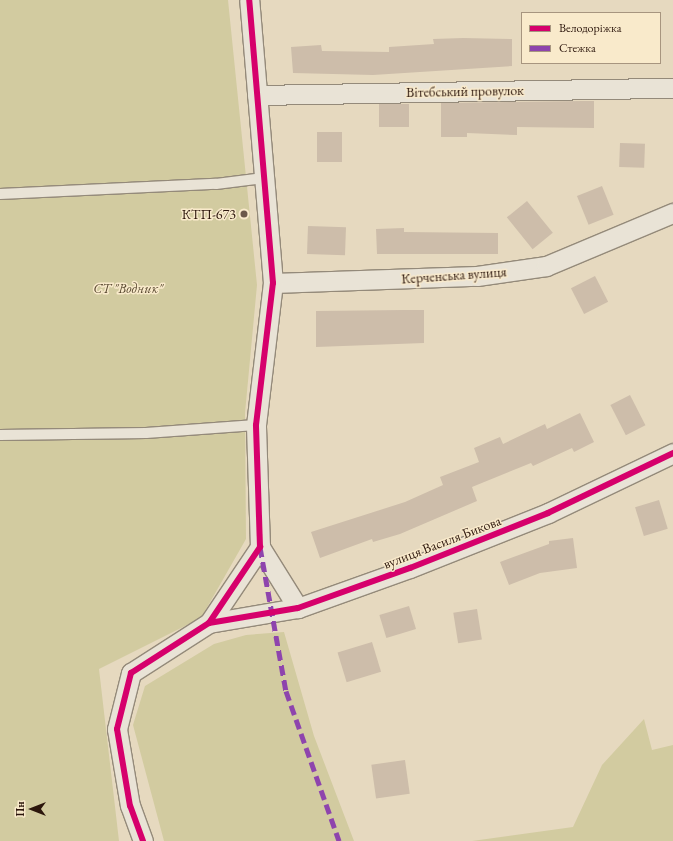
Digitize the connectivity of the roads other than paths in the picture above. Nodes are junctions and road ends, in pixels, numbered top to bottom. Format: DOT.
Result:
graph roads {
  1 [pos="249,0"];
  2 [pos="673,88"];
  3 [pos="257,95"];
  4 [pos="264,178"];
  5 [pos="0,194"];
  6 [pos="673,213"];
  7 [pos="272,283"];
  8 [pos="256,425"];
  9 [pos="0,435"];
  10 [pos="673,453"];
  11 [pos="260,547"];
  12 [pos="298,608"];
  13 [pos="209,623"];
  14 [pos="143,841"];
  1 -- 3 [label="street"];
  2 -- 3 [label="street, Вітебський провулок"];
  3 -- 4 [label="street"];
  4 -- 5 [label="lane"];
  4 -- 7 [label="street"];
  6 -- 7 [label="street, Керченська вулиця"];
  7 -- 8 [label="street"];
  8 -- 9 [label="lane"];
  8 -- 11 [label="street"];
  10 -- 12 [label="street, вулиця Василя Бикова"];
  11 -- 12 [label="street"];
  11 -- 13 [label="street"];
  12 -- 13 [label="street, вулиця Василя Бикова"];
  13 -- 14 [label="street"];
}
